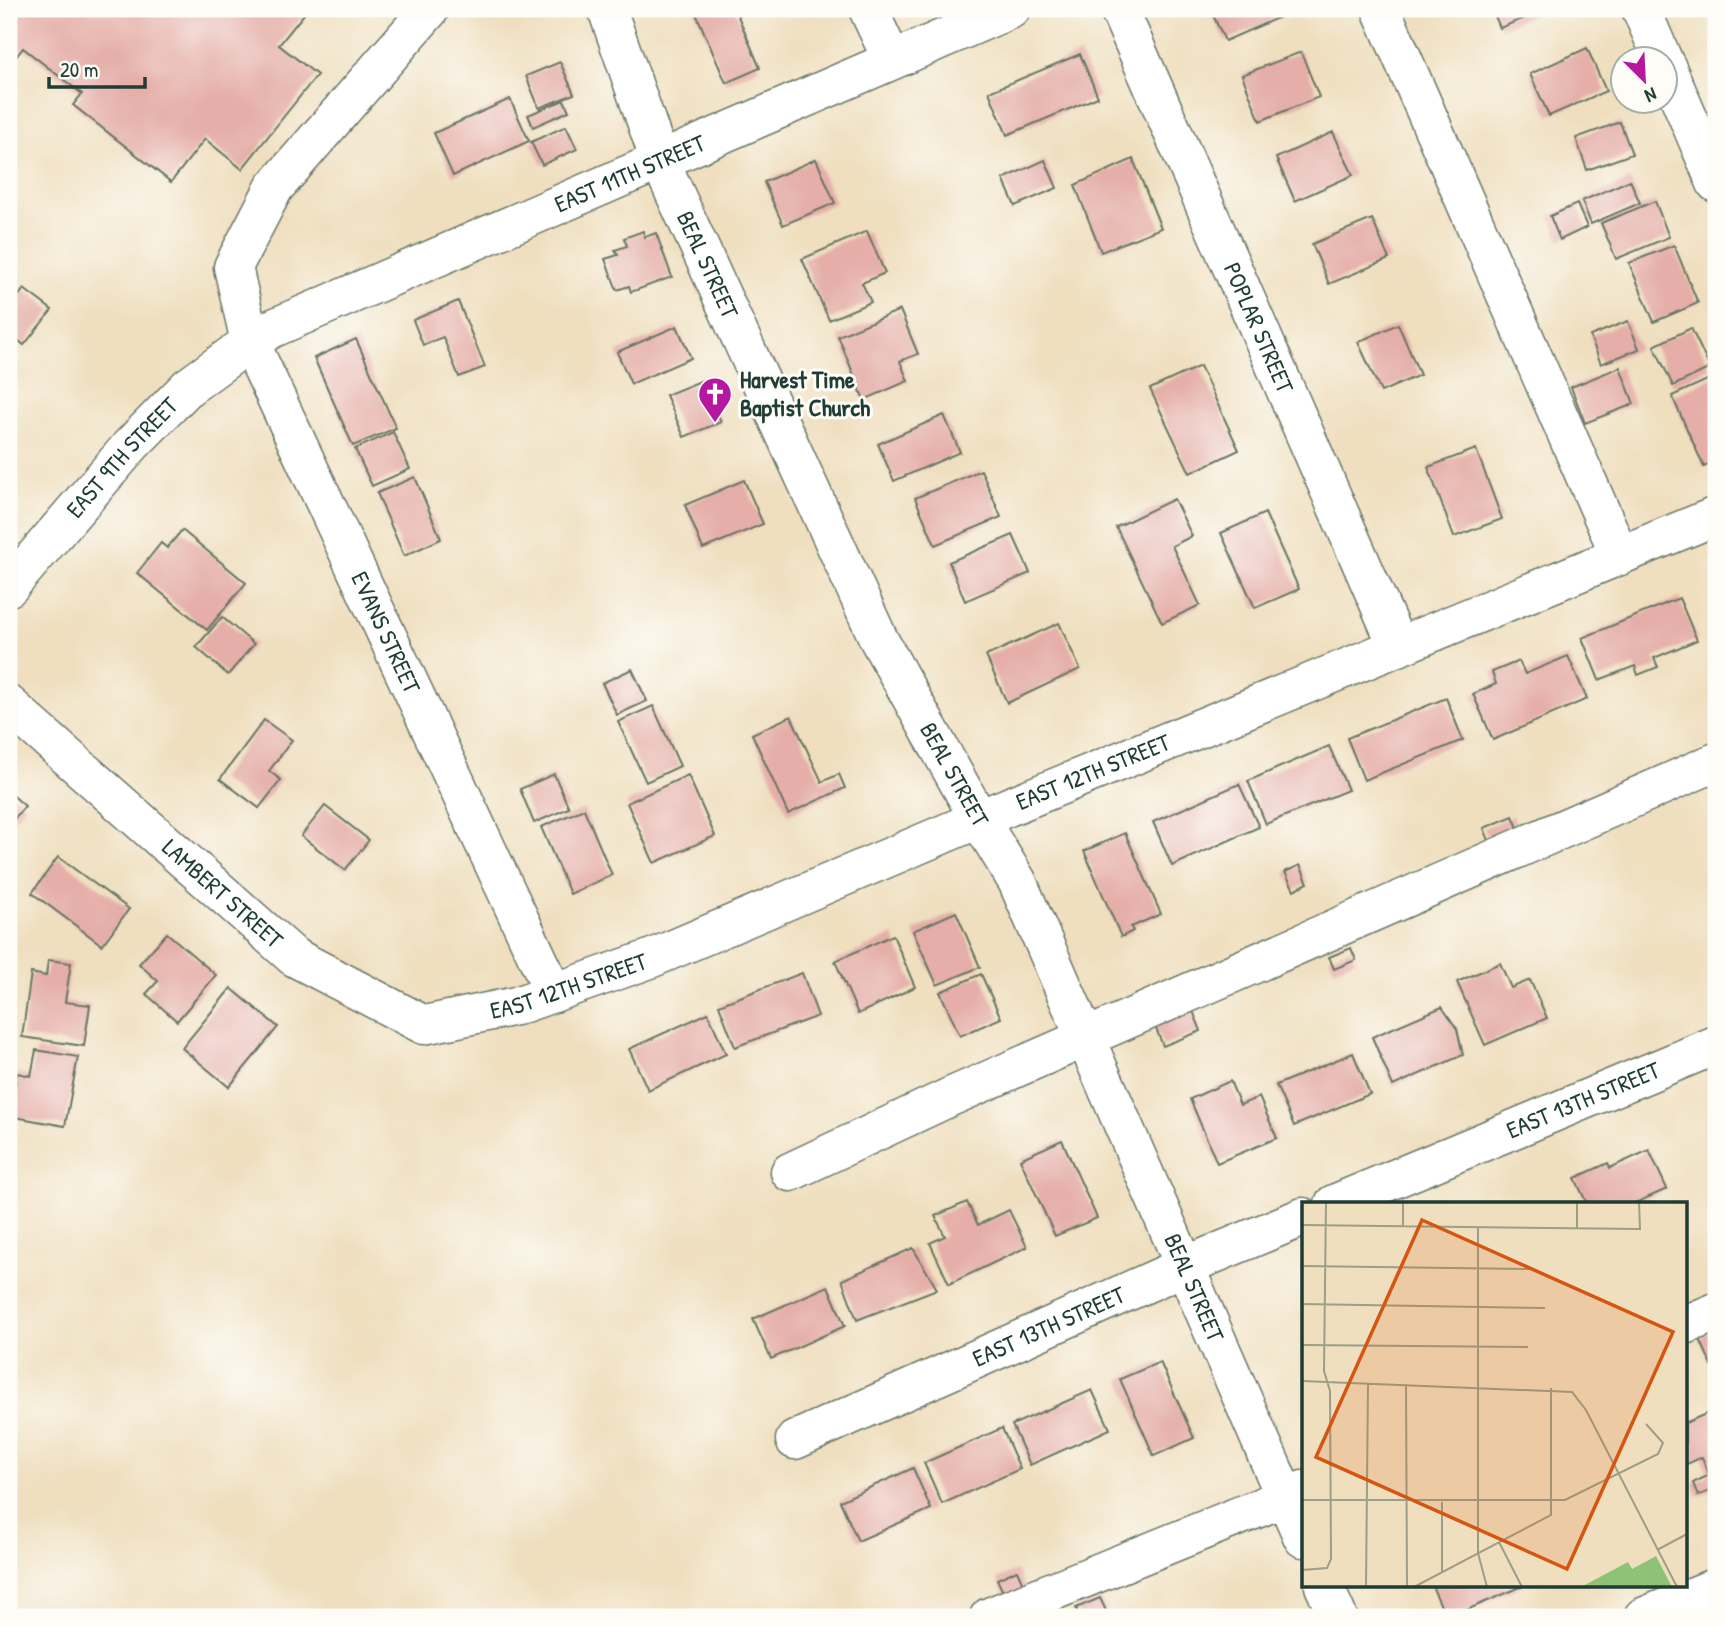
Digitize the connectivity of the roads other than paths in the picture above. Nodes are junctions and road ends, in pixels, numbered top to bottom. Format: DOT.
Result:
graph roads {
  1 [pos="430,9"];
  2 [pos="607,9"];
  3 [pos="868,9"];
  4 [pos="1011,9"];
  5 [pos="1119,9"];
  6 [pos="1381,9"];
  7 [pos="1641,9"];
  8 [pos="1657,46"];
  9 [pos="892,60"];
  10 [pos="1680,100"];
  11 [pos="660,161"];
  12 [pos="1716,183"];
  13 [pos="250,342"];
  14 [pos="1716,516"];
  15 [pos="1620,556"];
  16 [pos="9,587"];
  17 [pos="1398,647"];
  18 [pos="9,705"];
  19 [pos="1716,762"];
  20 [pos="979,819"];
  21 [pos="554,993"];
  22 [pos="465,1017"];
  23 [pos="1085,1038"];
  24 [pos="1716,1045"];
  25 [pos="790,1172"];
  26 [pos="1339,1202"];
  27 [pos="1302,1217"];
  28 [pos="1185,1266"];
  29 [pos="1716,1312"];
  30 [pos="1686,1325"];
  31 [pos="795,1440"];
  32 [pos="1294,1494"];
  33 [pos="1302,1533"];
  34 [pos="1716,1587"];
  35 [pos="1325,1588"];
  36 [pos="989,1617"];
  37 [pos="1338,1617"];
  38 [pos="1643,1617"];
  1 -- 13 [label="street, EVANS STREET"];
  2 -- 11 [label="street, BEAL STREET"];
  3 -- 9 [label="street"];
  4 -- 9 [label="street, EAST 11TH STREET"];
  5 -- 17 [label="street, POPLAR STREET"];
  6 -- 15 [label="street"];
  7 -- 8 [label="street"];
  9 -- 11 [label="street, EAST 11TH STREET"];
  10 -- 12 [label="street"];
  11 -- 13 [label="street, EAST 11TH STREET"];
  11 -- 20 [label="street, BEAL STREET"];
  13 -- 16 [label="street, EAST 9TH STREET"];
  13 -- 21 [label="street, EVANS STREET"];
  14 -- 15 [label="street, EAST 12TH STREET"];
  15 -- 17 [label="street, EAST 12TH STREET"];
  17 -- 20 [label="street, EAST 12TH STREET"];
  18 -- 22 [label="street, LAMBERT STREET"];
  19 -- 23 [label="street"];
  20 -- 21 [label="street, EAST 12TH STREET"];
  20 -- 23 [label="street, BEAL STREET"];
  21 -- 22 [label="street, EAST 12TH STREET"];
  23 -- 25 [label="street"];
  23 -- 28 [label="street, BEAL STREET"];
  24 -- 26 [label="street, EAST 13TH STREET"];
  27 -- 28 [label="street, EAST 13TH STREET"];
  28 -- 31 [label="street, EAST 13TH STREET"];
  28 -- 32 [label="street, BEAL STREET"];
  29 -- 30 [label="street"];
  32 -- 33 [label="street, BEAL STREET"];
  32 -- 36 [label="street"];
  34 -- 38 [label="street"];
  35 -- 37 [label="street"];
}
